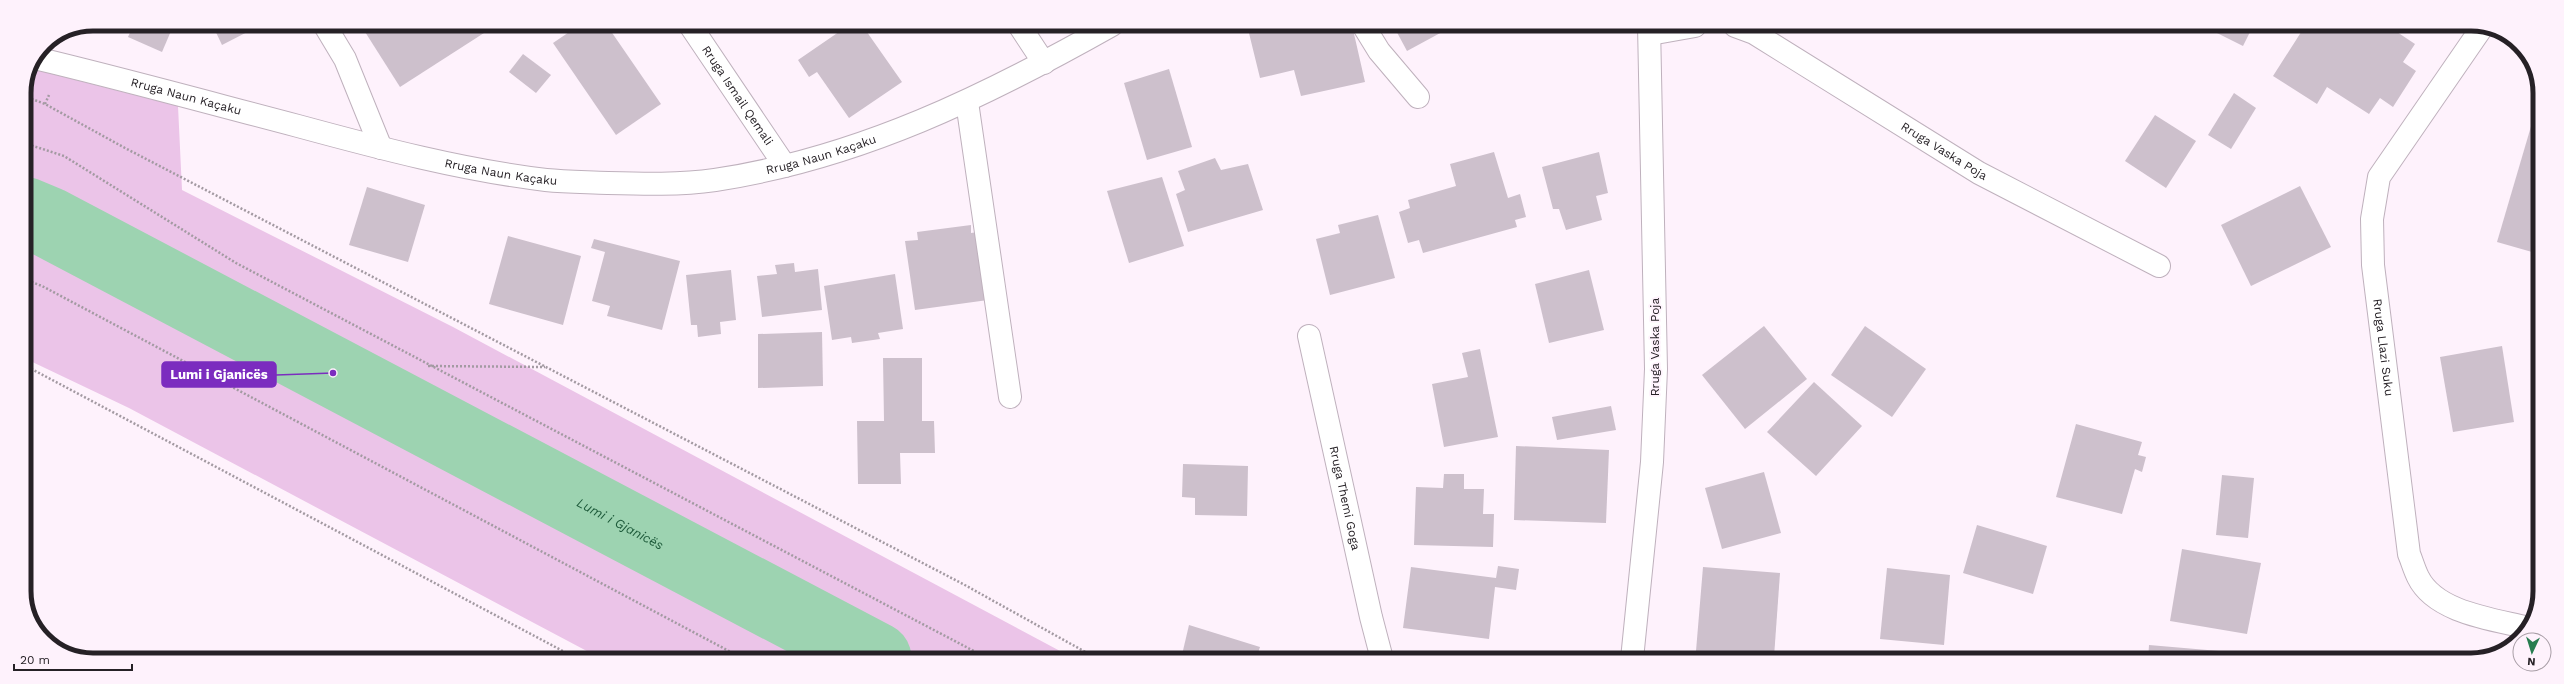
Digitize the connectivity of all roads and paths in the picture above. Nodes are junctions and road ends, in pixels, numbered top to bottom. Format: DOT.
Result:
graph roads {
  1 [pos="328,31"];
  2 [pos="694,31"];
  3 [pos="1023,31"];
  4 [pos="1101,31"];
  5 [pos="1367,31"];
  6 [pos="1649,31"];
  7 [pos="1749,31"];
  8 [pos="2479,32"];
  9 [pos="41,59"];
  10 [pos="1044,63"];
  11 [pos="1418,97"];
  12 [pos="31,99"];
  13 [pos="967,102"];
  14 [pos="31,145"];
  15 [pos="381,148"];
  16 [pos="785,166"];
  17 [pos="2160,266"];
  18 [pos="31,282"];
  19 [pos="1309,336"];
  20 [pos="427,366"];
  21 [pos="546,367"];
  22 [pos="31,369"];
  23 [pos="1010,397"];
  24 [pos="2522,626"];
  25 [pos="567,653"];
  26 [pos="733,653"];
  27 [pos="977,653"];
  28 [pos="1087,653"];
  29 [pos="1380,653"];
  30 [pos="1633,653"];
  1 -- 15 [label="street"];
  2 -- 16 [label="street, Rruga Ismail Qemali"];
  3 -- 10 [label="street"];
  4 -- 10 [label="street, Rruga Naun Kaçaku"];
  5 -- 11 [label="street"];
  6 -- 30 [label="street, Rruga Vaska Poja"];
  7 -- 17 [label="street, Rruga Vaska Poja"];
  8 -- 24 [label="street, Rruga Llazi Suku"];
  9 -- 15 [label="street, Rruga Naun Kaçaku"];
  10 -- 13 [label="street, Rruga Naun Kaçaku"];
  12 -- 21 [label="path"];
  13 -- 16 [label="street, Rruga Naun Kaçaku"];
  13 -- 23 [label="street"];
  14 -- 20 [label="path"];
  15 -- 16 [label="street, Rruga Naun Kaçaku"];
  18 -- 26 [label="path"];
  19 -- 29 [label="street, Rruga Themi Goga"];
  20 -- 21 [label="path"];
  20 -- 27 [label="path"];
  21 -- 28 [label="path"];
  22 -- 25 [label="path"];
}
